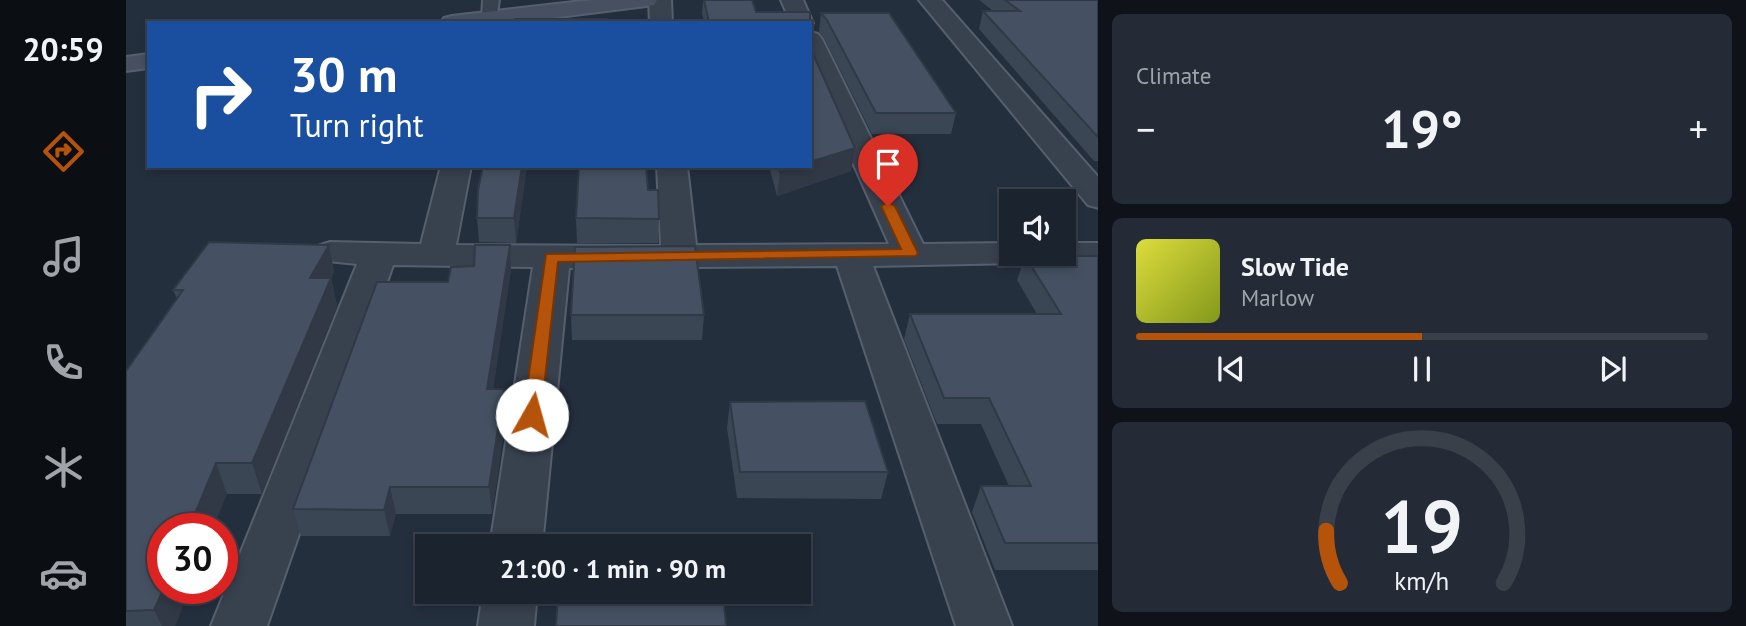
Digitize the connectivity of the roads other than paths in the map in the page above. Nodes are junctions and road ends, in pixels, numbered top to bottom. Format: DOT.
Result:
graph roads {
  1 [pos="646,0"];
  2 [pos="660,0"];
  3 [pos="792,0"];
  4 [pos="930,0"];
  5 [pos="490,14"];
  6 [pos="460,21"];
  7 [pos="662,21"];
  8 [pos="802,21"];
  9 [pos="812,43"];
  10 [pos="147,61"];
  11 [pos="126,64"];
  12 [pos="456,168"];
  13 [pos="672,168"];
  14 [pos="1098,198"];
  15 [pos="330,253"];
  16 [pos="910,253"];
  17 [pos="379,254"];
  18 [pos="436,254"];
  19 [pos="999,254"];
  20 [pos="1076,254"];
  21 [pos="1098,254"];
  22 [pos="679,255"];
  23 [pos="851,255"];
  24 [pos="552,257"];
  25 [pos="517,534"];
  26 [pos="509,604"];
  27 [pos="239,626"];
  28 [pos="506,626"];
  29 [pos="984,626"];
  1 -- 5 [label="street"];
  2 -- 7 [label="street"];
  3 -- 8 [label="street"];
  4 -- 14 [label="street"];
  5 -- 6 [label="street"];
  9 -- 16 [label="street"];
  10 -- 11 [label="street"];
  12 -- 18 [label="street"];
  13 -- 22 [label="street"];
  15 -- 17 [label="street"];
  16 -- 19 [label="street"];
  16 -- 23 [label="street"];
  17 -- 18 [label="street"];
  17 -- 27 [label="street"];
  18 -- 24 [label="street"];
  20 -- 21 [label="street"];
  22 -- 23 [label="street"];
  22 -- 24 [label="street"];
  23 -- 29 [label="street"];
  24 -- 25 [label="street"];
  26 -- 28 [label="street"];
}
